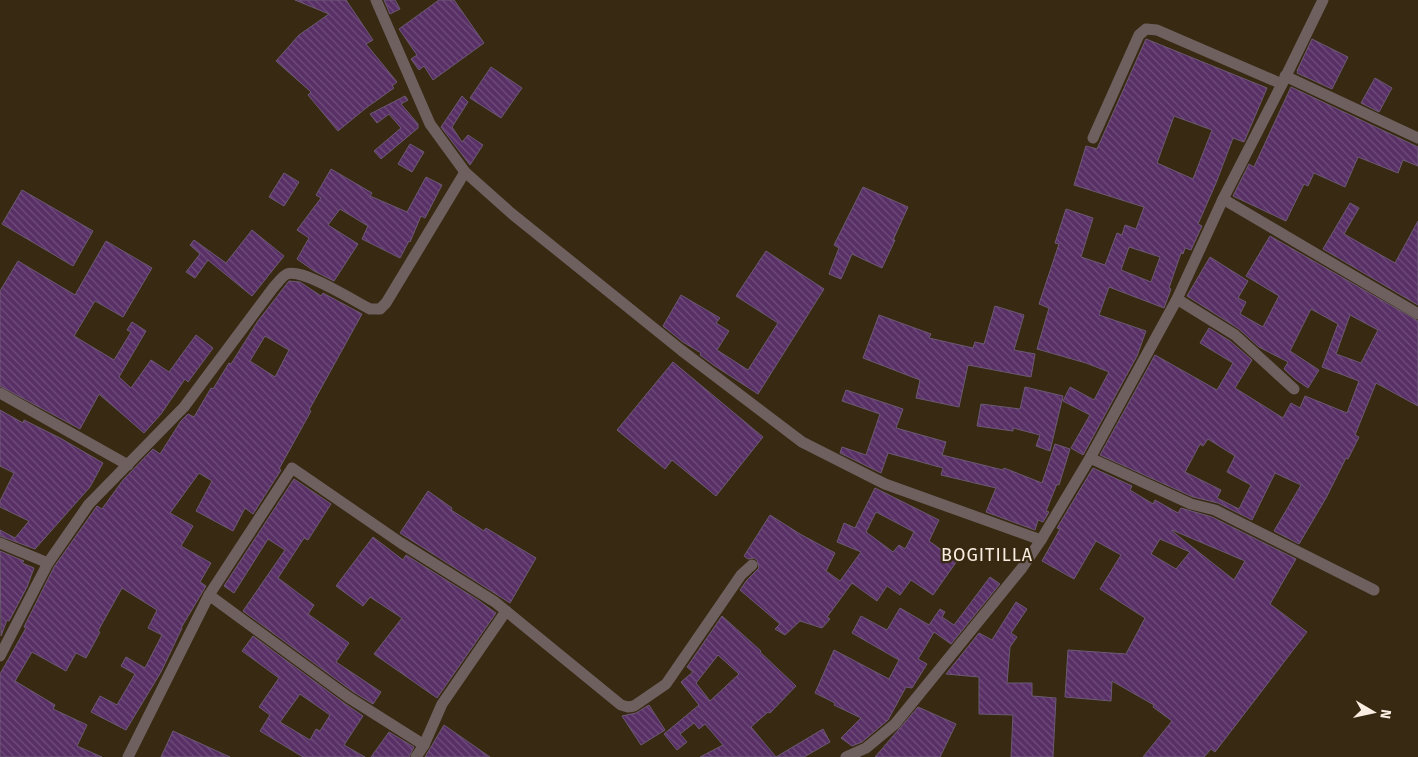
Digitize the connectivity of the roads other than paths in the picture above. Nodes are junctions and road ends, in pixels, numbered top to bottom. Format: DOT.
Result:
graph roads {
  1 [pos="376,0"];
  2 [pos="1323,0"];
  3 [pos="1284,80"];
  4 [pos="1093,138"];
  5 [pos="1418,138"];
  6 [pos="466,172"];
  7 [pos="1224,199"];
  8 [pos="1177,299"];
  9 [pos="1418,314"];
  10 [pos="1294,389"];
  11 [pos="0,393"];
  12 [pos="1090,458"];
  13 [pos="128,465"];
  14 [pos="1041,540"];
  15 [pos="0,543"];
  16 [pos="48,563"];
  17 [pos="752,566"];
  18 [pos="1374,590"];
  19 [pos="209,594"];
  20 [pos="506,611"];
  21 [pos="0,656"];
  22 [pos="424,745"];
  23 [pos="128,757"];
  24 [pos="416,757"];
  25 [pos="846,757"];
  1 -- 6 [label="street"];
  2 -- 3 [label="street"];
  3 -- 4 [label="street"];
  3 -- 5 [label="street"];
  3 -- 7 [label="street"];
  6 -- 13 [label="street"];
  6 -- 14 [label="street"];
  7 -- 8 [label="street"];
  7 -- 9 [label="street"];
  8 -- 10 [label="street"];
  8 -- 12 [label="street"];
  11 -- 13 [label="street"];
  12 -- 14 [label="street"];
  12 -- 18 [label="street"];
  13 -- 16 [label="street"];
  14 -- 25 [label="street"];
  15 -- 16 [label="street"];
  16 -- 21 [label="street"];
  17 -- 20 [label="street"];
  19 -- 20 [label="street"];
  19 -- 22 [label="street"];
  19 -- 23 [label="street"];
  20 -- 22 [label="street"];
  22 -- 24 [label="street"];
}
